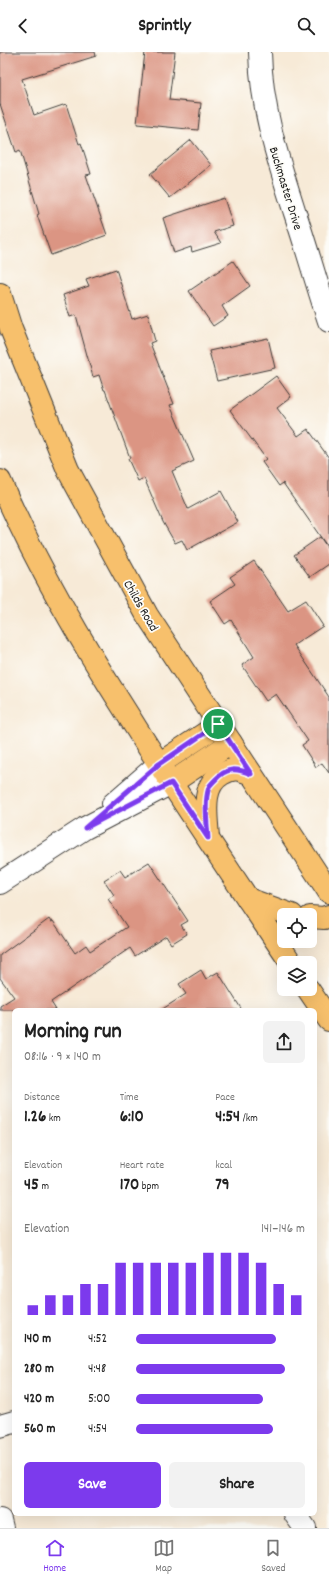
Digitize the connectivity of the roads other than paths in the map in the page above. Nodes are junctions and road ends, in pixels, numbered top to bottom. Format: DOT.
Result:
graph roads {
  1 [pos="260,52"];
  2 [pos="0,294"];
  3 [pos="329,321"];
  4 [pos="0,481"];
  5 [pos="218,724"];
  6 [pos="230,743"];
  7 [pos="159,764"];
  8 [pos="251,774"];
  9 [pos="171,783"];
  10 [pos="85,828"];
  11 [pos="208,838"];
  12 [pos="0,883"];
  13 [pos="329,892"];
  14 [pos="248,899"];
  15 [pos="277,910"];
  16 [pos="329,916"];
  17 [pos="317,918"];
  18 [pos="286,956"];
  19 [pos="313,996"];
  20 [pos="329,1020"];
  21 [pos="12,1423"];
  22 [pos="0,1426"];
  23 [pos="296,1516"];
  24 [pos="0,1520"];
  25 [pos="2,1528"];
  26 [pos="305,1528"];
  1 -- 3 [label="street, Buckmaster Drive"];
  2 -- 5 [label="main road, Childs Road"];
  4 -- 7 [label="main road"];
  5 -- 6 [label="main road, Childs Road"];
  5 -- 7 [label="main road"];
  6 -- 8 [label="main road, Childs Road"];
  6 -- 9 [label="main road"];
  7 -- 9 [label="main road"];
  7 -- 10 [label="street"];
  8 -- 11 [label="main road"];
  8 -- 13 [label="main road, Childs Road"];
  9 -- 10 [label="street"];
  9 -- 11 [label="main road"];
  10 -- 12 [label="street"];
  11 -- 14 [label="main road"];
  14 -- 15 [label="main road"];
  14 -- 18 [label="main road"];
  16 -- 17 [label="main road"];
  19 -- 20 [label="main road"];
  21 -- 22 [label="street"];
  23 -- 26 [label="street"];
  24 -- 25 [label="street"];
}
